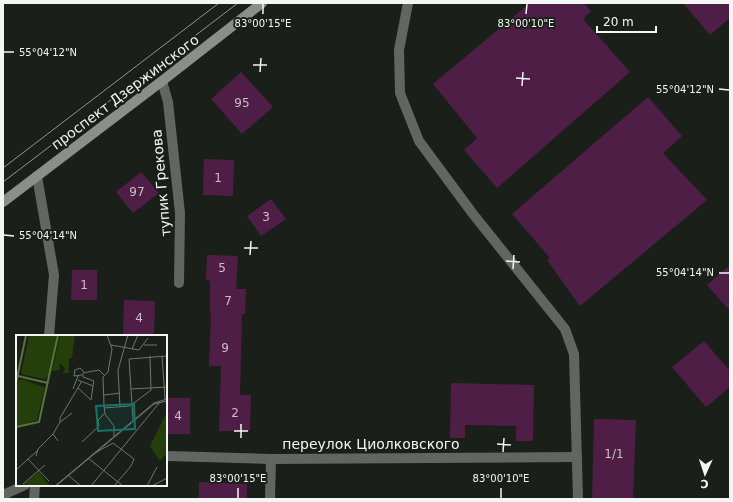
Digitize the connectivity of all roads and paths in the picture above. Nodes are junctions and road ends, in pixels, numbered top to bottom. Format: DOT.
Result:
graph roads {
  1 [pos="262,3"];
  2 [pos="408,3"];
  3 [pos="162,81"];
  4 [pos="37,176"];
  5 [pos="3,202"];
  6 [pos="179,283"];
  7 [pos="49,335"];
  8 [pos="167,456"];
  9 [pos="577,457"];
  10 [pos="271,459"];
  11 [pos="23,486"];
  12 [pos="35,486"];
  13 [pos="3,495"];
  14 [pos="34,499"];
  15 [pos="270,499"];
  16 [pos="578,499"];
  1 -- 3 [label="main road, проспект Дзержинского"];
  2 -- 9 [label="street"];
  3 -- 4 [label="main road, проспект Дзержинского"];
  3 -- 6 [label="street, тупик Грекова"];
  4 -- 5 [label="main road, проспект Дзержинского"];
  4 -- 7 [label="street"];
  8 -- 10 [label="street, переулок Циолковского"];
  9 -- 10 [label="street, переулок Циолковского"];
  9 -- 16 [label="street"];
  10 -- 15 [label="street"];
  11 -- 13 [label="street"];
  12 -- 14 [label="street"];
}
